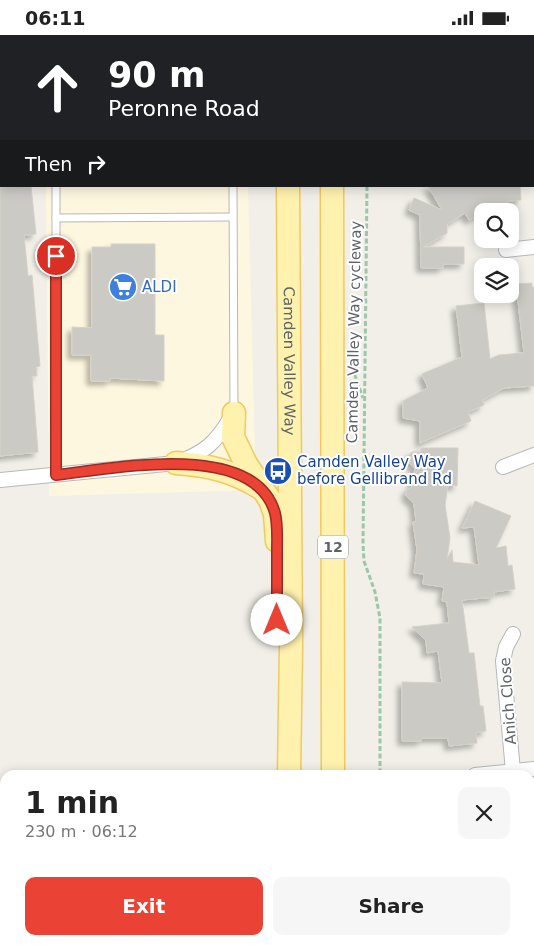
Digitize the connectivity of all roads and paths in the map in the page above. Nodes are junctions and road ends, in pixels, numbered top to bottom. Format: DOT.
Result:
graph roads {
  1 [pos="56,187"];
  2 [pos="232,187"];
  3 [pos="288,187"];
  4 [pos="332,187"];
  5 [pos="367,187"];
  6 [pos="232,217"];
  7 [pos="56,218"];
  8 [pos="534,247"];
  9 [pos="506,250"];
  10 [pos="234,413"];
  11 [pos="534,455"];
  12 [pos="176,463"];
  13 [pos="502,467"];
  14 [pos="56,475"];
  15 [pos="0,480"];
  16 [pos="262,489"];
  17 [pos="513,634"];
  18 [pos="291,646"];
  19 [pos="289,770"];
  20 [pos="333,770"];
  21 [pos="380,770"];
  22 [pos="513,770"];
  1 -- 7 [label="lane"];
  2 -- 6 [label="lane"];
  3 -- 18 [label="main road, Camden Valley Way"];
  4 -- 20 [label="main road, 12"];
  5 -- 21 [label="path, Camden Valley Way cycleway"];
  6 -- 7 [label="lane"];
  6 -- 10 [label="lane"];
  7 -- 14 [label="lane"];
  8 -- 9 [label="street"];
  10 -- 12 [label="street"];
  10 -- 16 [label="main road"];
  11 -- 13 [label="street"];
  12 -- 14 [label="street"];
  12 -- 16 [label="main road"];
  14 -- 15 [label="street"];
  16 -- 18 [label="main road"];
  17 -- 22 [label="street, Anich Close"];
  18 -- 19 [label="main road, Camden Valley Way"];
}
